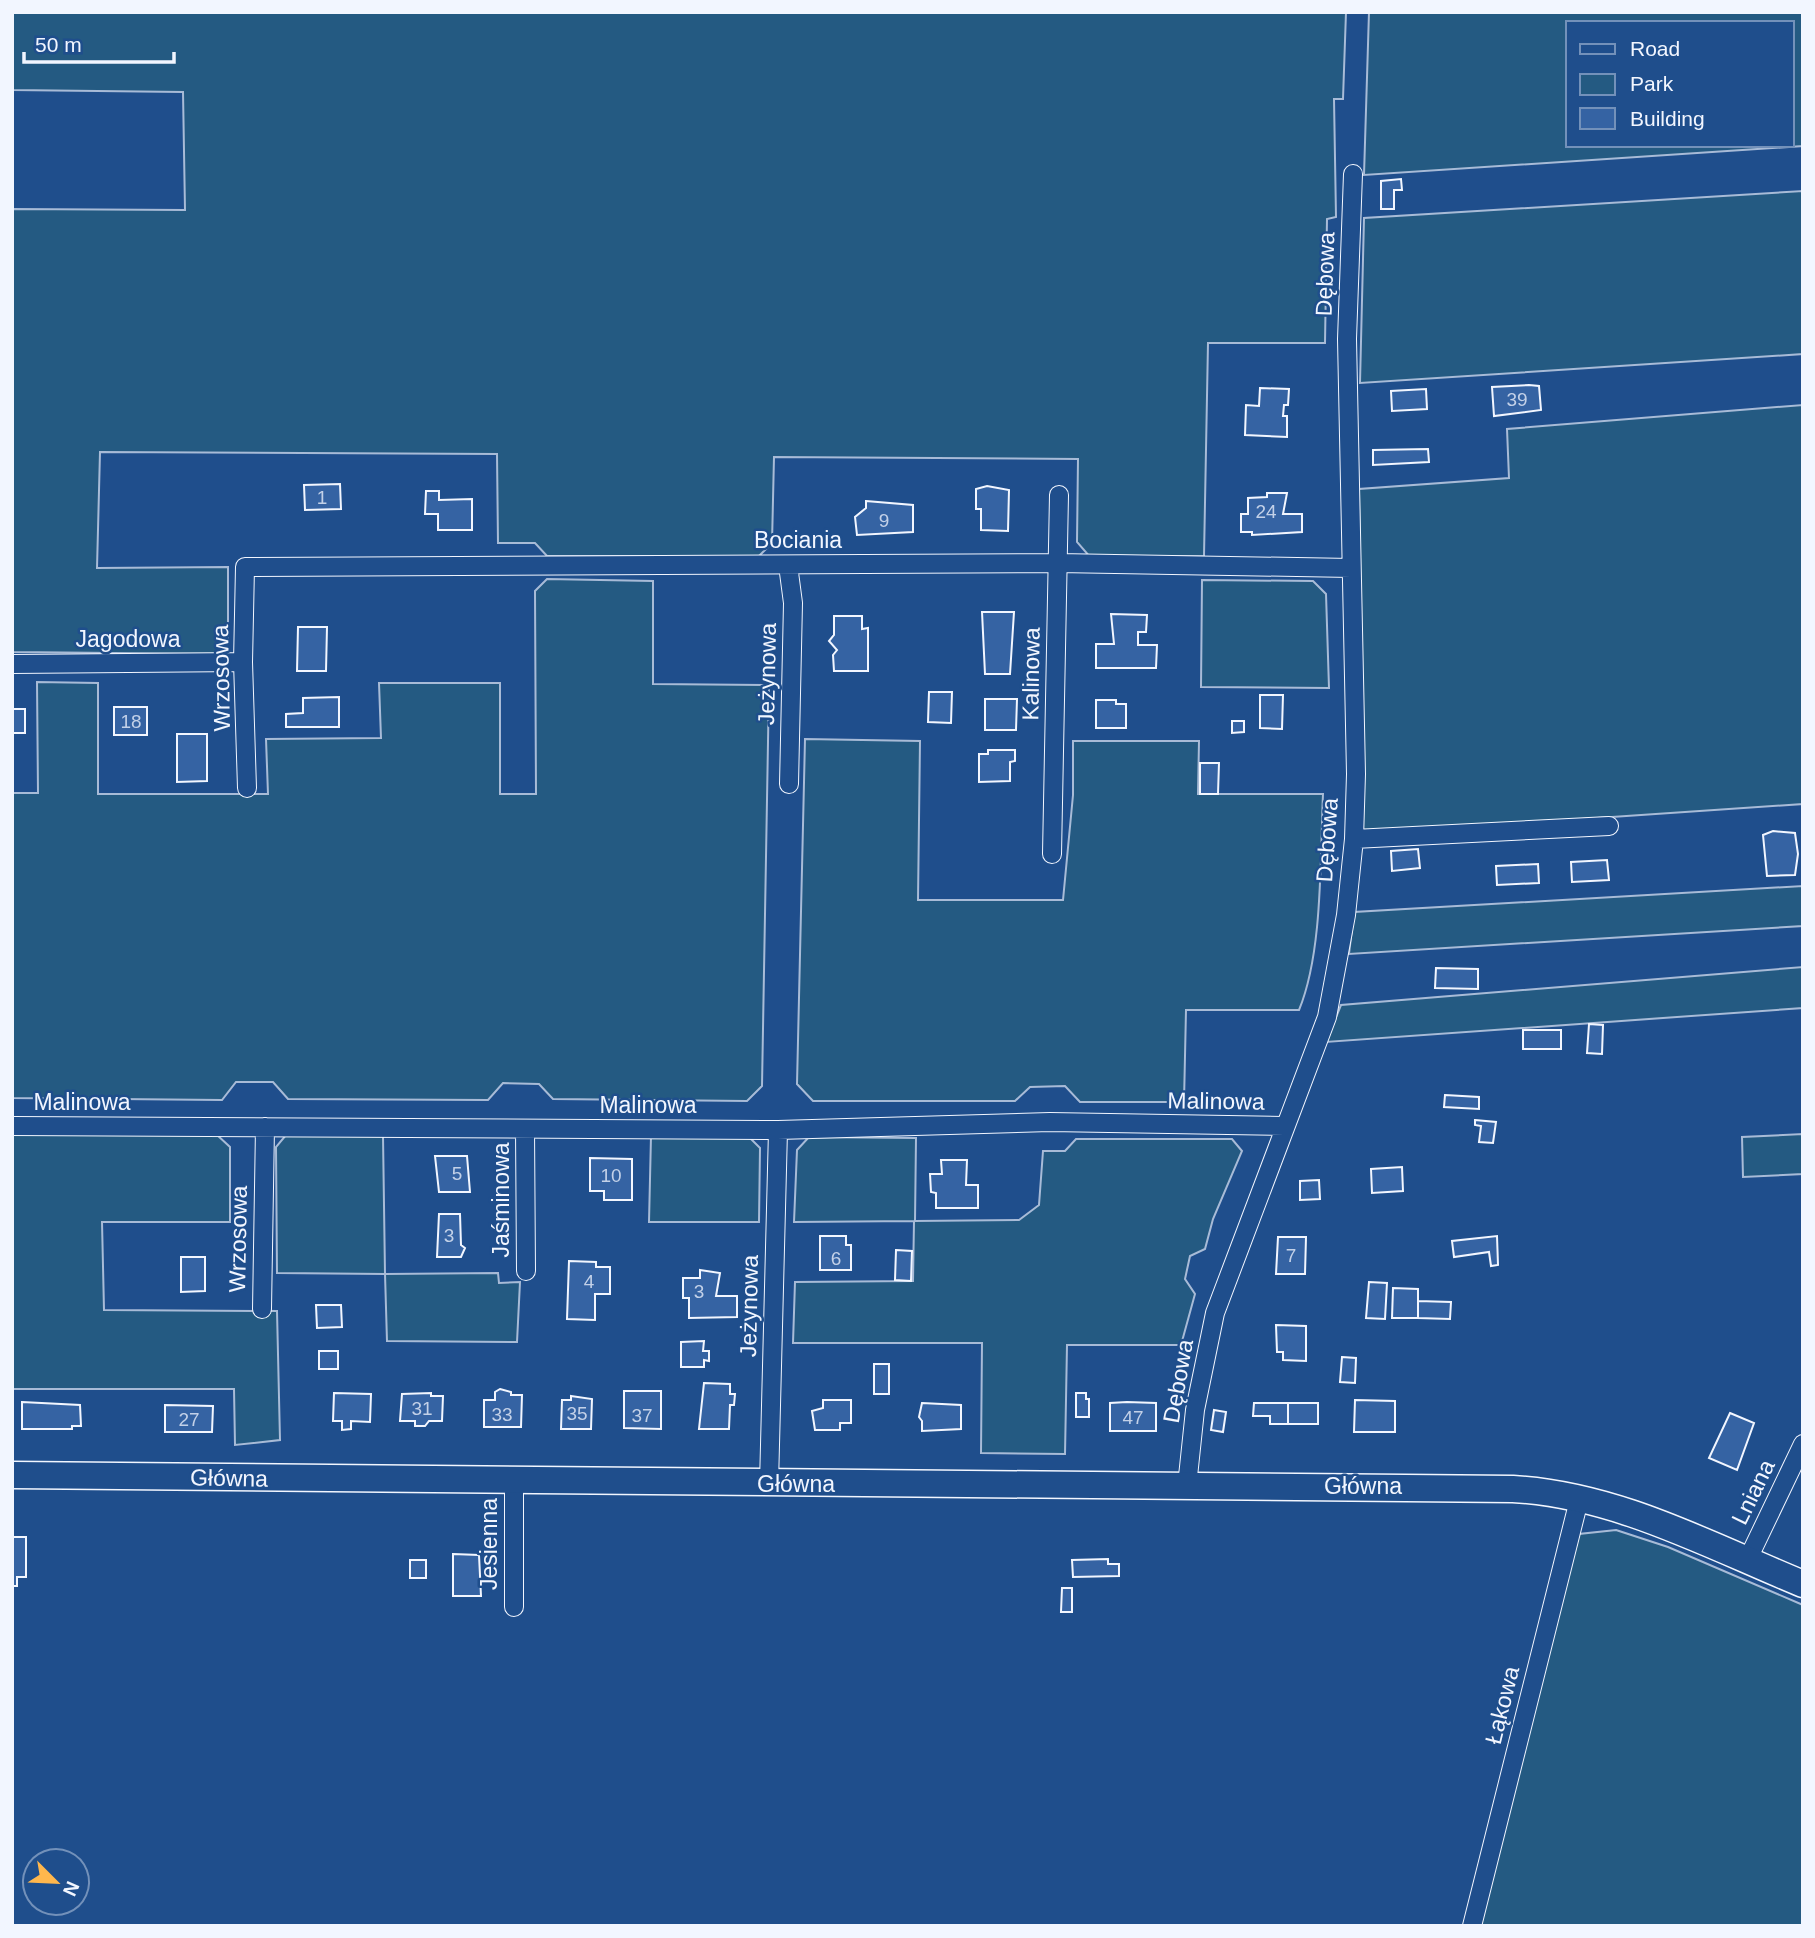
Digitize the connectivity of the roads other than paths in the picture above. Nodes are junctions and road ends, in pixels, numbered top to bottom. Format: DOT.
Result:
graph roads {
  1 [pos="1353,174"];
  2 [pos="1059,495"];
  3 [pos="1058,563"];
  4 [pos="788,565"];
  5 [pos="245,566"];
  6 [pos="1352,568"];
  7 [pos="243,662"];
  8 [pos="12,664"];
  9 [pos="789,784"];
  10 [pos="247,788"];
  11 [pos="1609,826"];
  12 [pos="1354,839"];
  13 [pos="1052,854"];
  14 [pos="12,1126"];
  15 [pos="1284,1126"];
  16 [pos="265,1127"];
  17 [pos="525,1129"];
  18 [pos="778,1130"];
  19 [pos="526,1271"];
  20 [pos="262,1309"];
  21 [pos="1803,1444"];
  22 [pos="12,1475"];
  23 [pos="514,1482"];
  24 [pos="769,1484"];
  25 [pos="1187,1486"];
  26 [pos="1580,1496"];
  27 [pos="1747,1561"];
  28 [pos="1803,1584"];
  29 [pos="514,1607"];
  30 [pos="1472,1926"];
  1 -- 6 [label="street, Dębowa"];
  2 -- 3 [label="street, Kalinowa"];
  3 -- 4 [label="street, Bociania"];
  3 -- 6 [label="street, Bociania"];
  3 -- 13 [label="street, Kalinowa"];
  4 -- 5 [label="street, Bociania"];
  4 -- 9 [label="street, Jeżynowa"];
  5 -- 7 [label="street, Wrzosowa"];
  6 -- 12 [label="street, Dębowa"];
  7 -- 8 [label="street, Jagodowa"];
  7 -- 10 [label="street, Wrzosowa"];
  11 -- 12 [label="street"];
  12 -- 15 [label="street, Dębowa"];
  14 -- 16 [label="street, Malinowa"];
  15 -- 18 [label="street, Malinowa"];
  15 -- 25 [label="street, Dębowa"];
  16 -- 17 [label="street, Malinowa"];
  16 -- 20 [label="street, Wrzosowa"];
  17 -- 18 [label="street, Malinowa"];
  17 -- 19 [label="street, Jaśminowa"];
  18 -- 24 [label="street, Jeżynowa"];
  21 -- 27 [label="street, Lniana"];
  22 -- 23 [label="street, Główna"];
  23 -- 24 [label="street, Główna"];
  23 -- 29 [label="street, Jesienna"];
  24 -- 25 [label="street, Główna"];
  25 -- 26 [label="street, Główna"];
  26 -- 27 [label="street, Główna"];
  26 -- 30 [label="street, Łąkowa"];
  27 -- 28 [label="street, Główna"];
}
